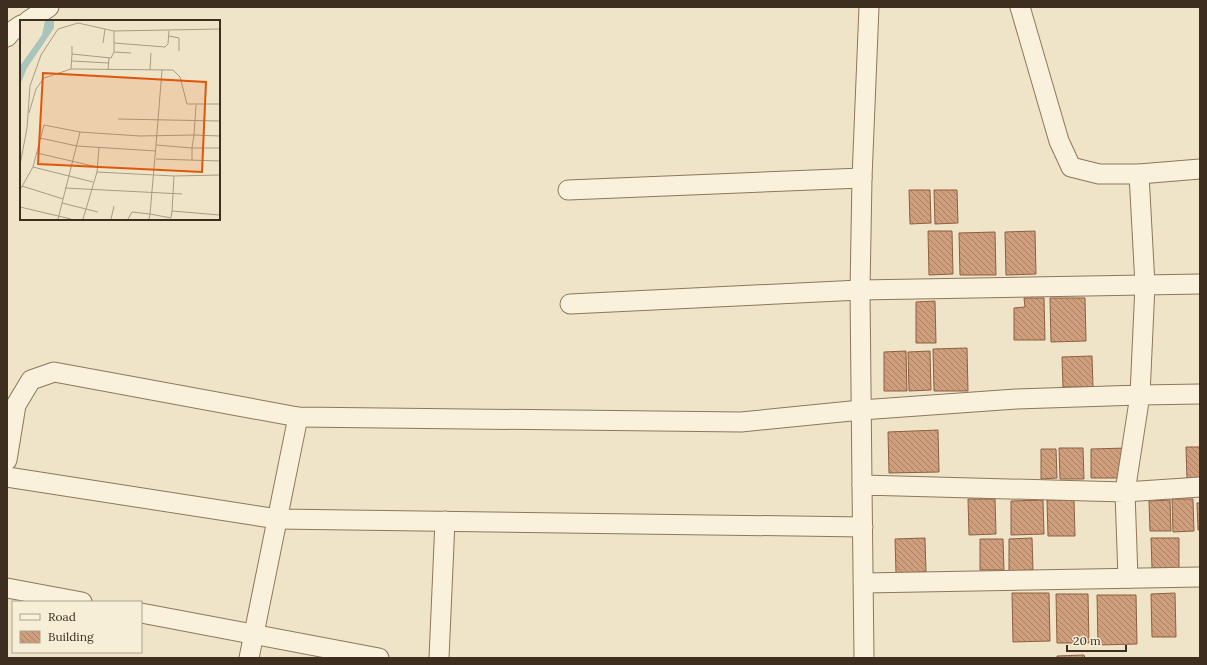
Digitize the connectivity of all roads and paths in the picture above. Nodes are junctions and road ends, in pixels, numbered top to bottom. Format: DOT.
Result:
graph roads {
  1 [pos="48,7"];
  2 [pos="869,7"];
  3 [pos="1020,7"];
  4 [pos="29,20"];
  5 [pos="20,26"];
  6 [pos="7,37"];
  7 [pos="1200,170"];
  8 [pos="1139,174"];
  9 [pos="862,178"];
  10 [pos="568,190"];
  11 [pos="1200,284"];
  12 [pos="1145,285"];
  13 [pos="860,290"];
  14 [pos="570,304"];
  15 [pos="1200,394"];
  16 [pos="1140,395"];
  17 [pos="862,410"];
  18 [pos="298,417"];
  19 [pos="7,460"];
  20 [pos="7,477"];
  21 [pos="862,485"];
  22 [pos="1200,488"];
  23 [pos="1125,492"];
  24 [pos="277,518"];
  25 [pos="445,521"];
  26 [pos="863,527"];
  27 [pos="1200,577"];
  28 [pos="1128,578"];
  29 [pos="864,583"];
  30 [pos="7,588"];
  31 [pos="77,601"];
  32 [pos="142,613"];
  33 [pos="254,634"];
  34 [pos="249,658"];
  35 [pos="379,658"];
  36 [pos="439,658"];
  37 [pos="864,658"];
  1 -- 4 [label="street"];
  2 -- 9 [label="street"];
  3 -- 8 [label="street"];
  5 -- 6 [label="street"];
  7 -- 8 [label="street"];
  8 -- 12 [label="street"];
  9 -- 10 [label="street"];
  9 -- 13 [label="street"];
  11 -- 12 [label="street"];
  12 -- 13 [label="street"];
  12 -- 16 [label="street"];
  13 -- 14 [label="street"];
  13 -- 17 [label="street"];
  15 -- 16 [label="street"];
  16 -- 17 [label="street"];
  16 -- 23 [label="street"];
  17 -- 18 [label="street"];
  17 -- 21 [label="street"];
  18 -- 19 [label="street"];
  18 -- 24 [label="street"];
  20 -- 24 [label="street"];
  21 -- 23 [label="street"];
  21 -- 26 [label="street"];
  22 -- 23 [label="street"];
  23 -- 28 [label="street"];
  24 -- 25 [label="street"];
  24 -- 33 [label="street"];
  25 -- 26 [label="street"];
  25 -- 36 [label="street"];
  26 -- 29 [label="street"];
  27 -- 28 [label="street"];
  28 -- 29 [label="street"];
  29 -- 37 [label="street"];
  30 -- 31 [label="street"];
  32 -- 33 [label="street"];
  33 -- 34 [label="street"];
  33 -- 35 [label="street"];
}
